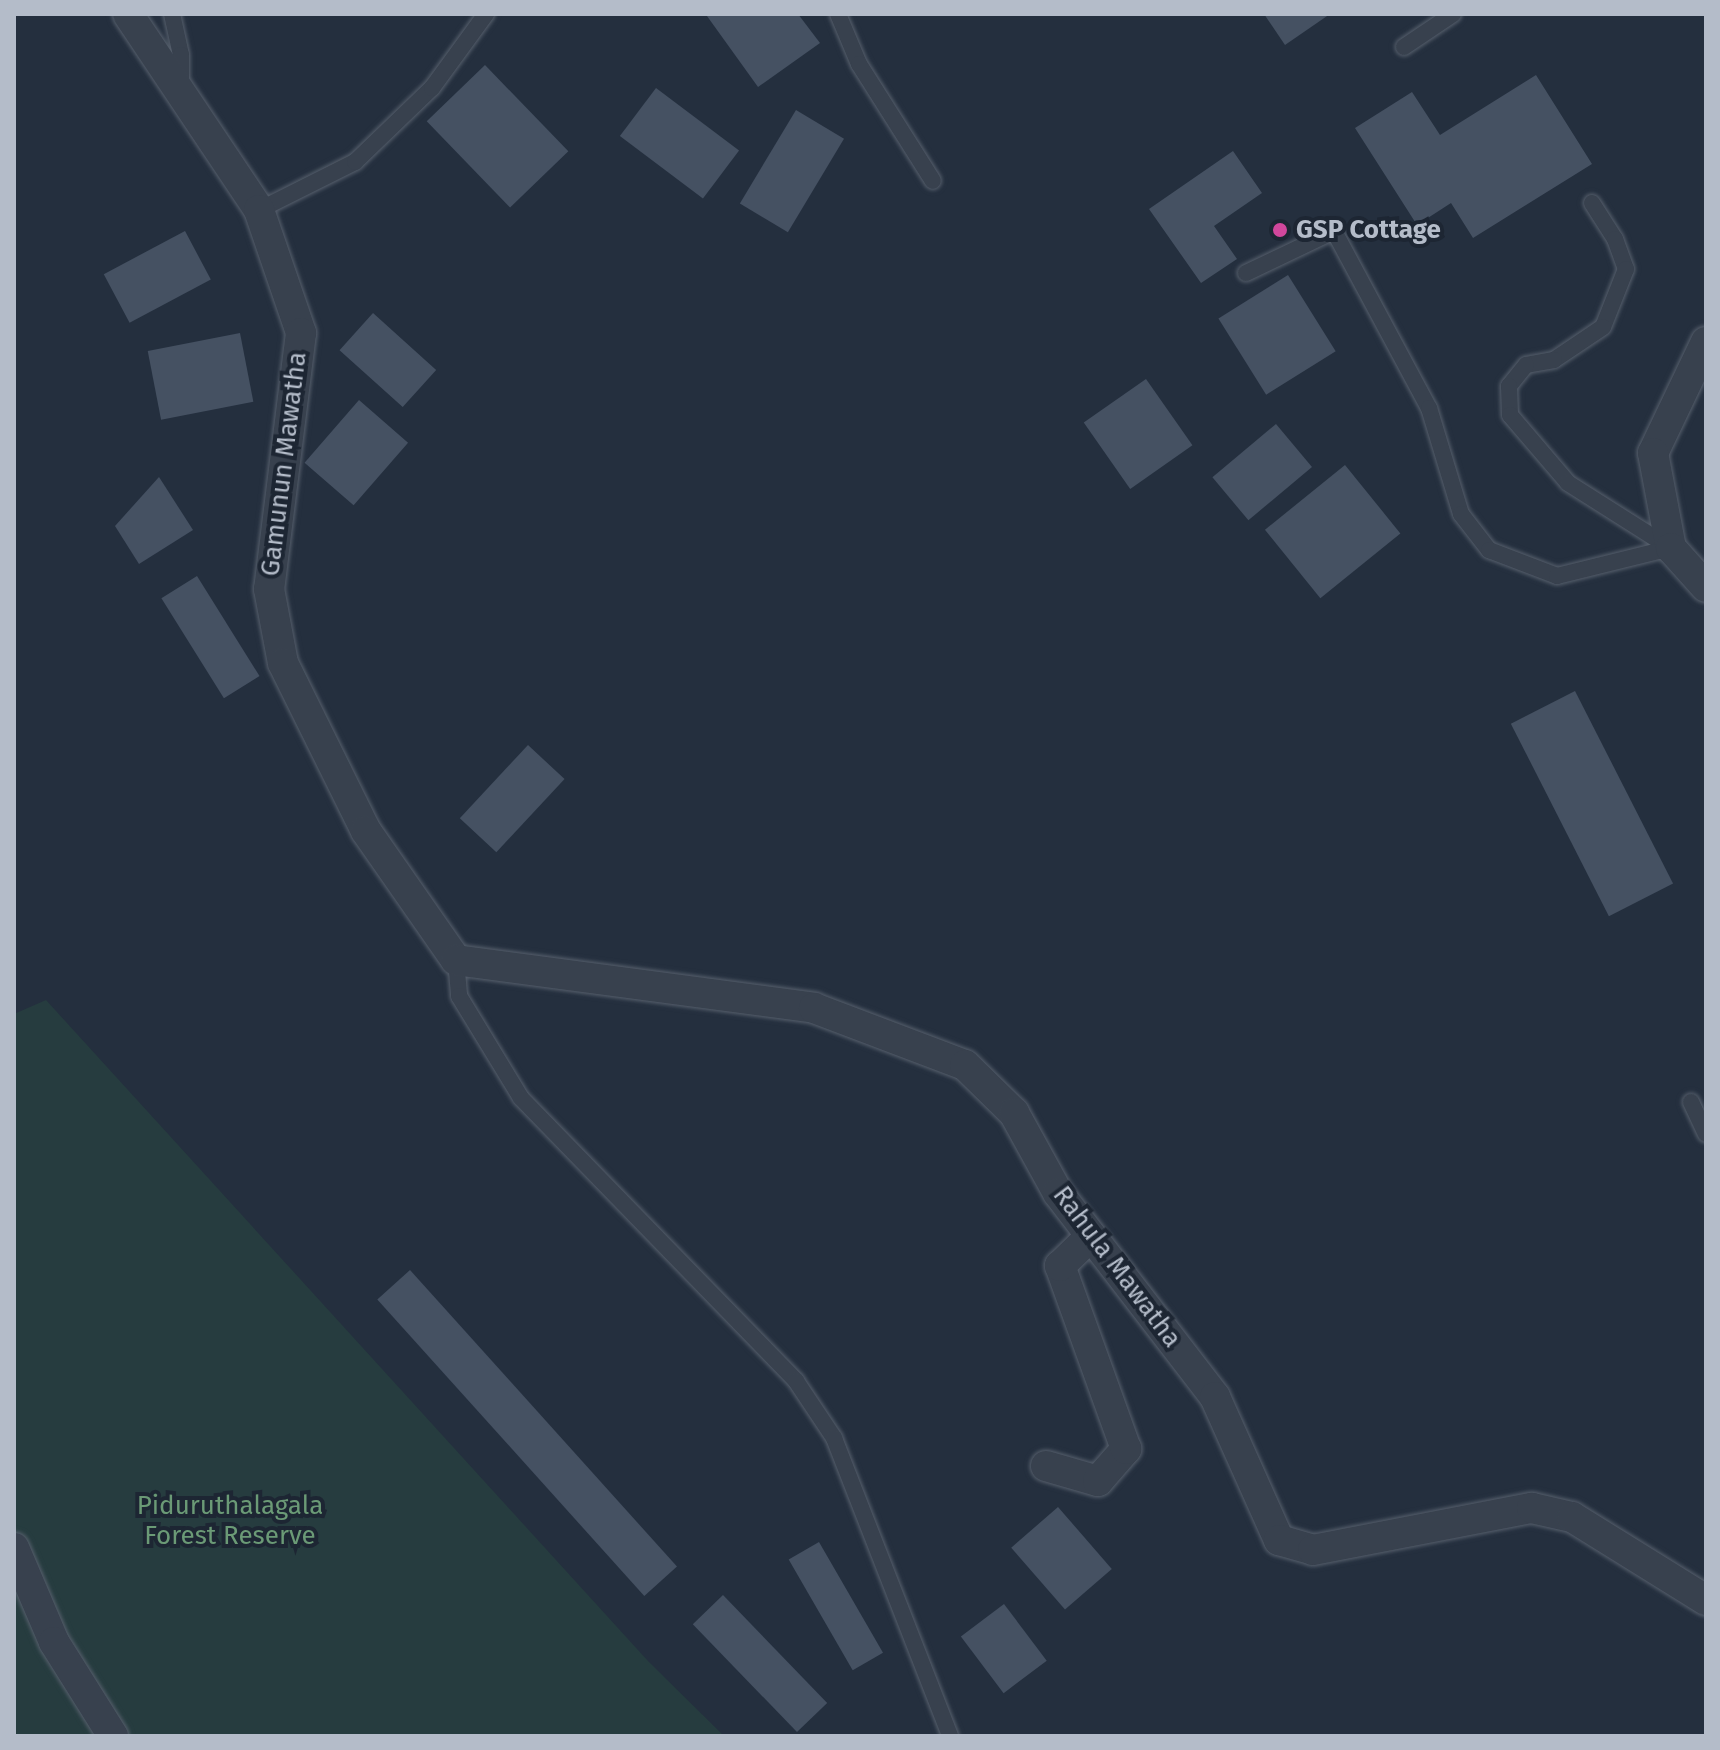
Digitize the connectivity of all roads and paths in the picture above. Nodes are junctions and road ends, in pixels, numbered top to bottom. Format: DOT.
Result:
graph roads {
  1 [pos="128,14"];
  2 [pos="172,14"];
  3 [pos="486,14"];
  4 [pos="838,14"];
  5 [pos="1453,14"];
  6 [pos="1404,47"];
  7 [pos="182,94"];
  8 [pos="933,181"];
  9 [pos="1592,203"];
  10 [pos="259,210"];
  11 [pos="1246,273"];
  12 [pos="1706,342"];
  13 [pos="1671,548"];
  14 [pos="1706,587"];
  15 [pos="456,960"];
  16 [pos="1691,1102"];
  17 [pos="1706,1134"];
  18 [pos="1091,1236"];
  19 [pos="1046,1466"];
  20 [pos="14,1548"];
  21 [pos="1706,1600"];
  22 [pos="113,1736"];
  23 [pos="950,1736"];
  1 -- 7 [label="street, Gamunun Mawatha"];
  2 -- 7 [label="lane"];
  3 -- 10 [label="lane"];
  4 -- 8 [label="lane"];
  5 -- 6 [label="lane"];
  7 -- 10 [label="street, Gamunun Mawatha"];
  9 -- 13 [label="lane"];
  10 -- 15 [label="street, Gamunun Mawatha"];
  11 -- 13 [label="lane"];
  12 -- 13 [label="street"];
  13 -- 14 [label="street"];
  15 -- 18 [label="street, Rahula Mawatha"];
  15 -- 23 [label="lane"];
  16 -- 17 [label="lane"];
  18 -- 19 [label="street"];
  18 -- 21 [label="street, Rahula Mawatha"];
  20 -- 22 [label="street"];
}
